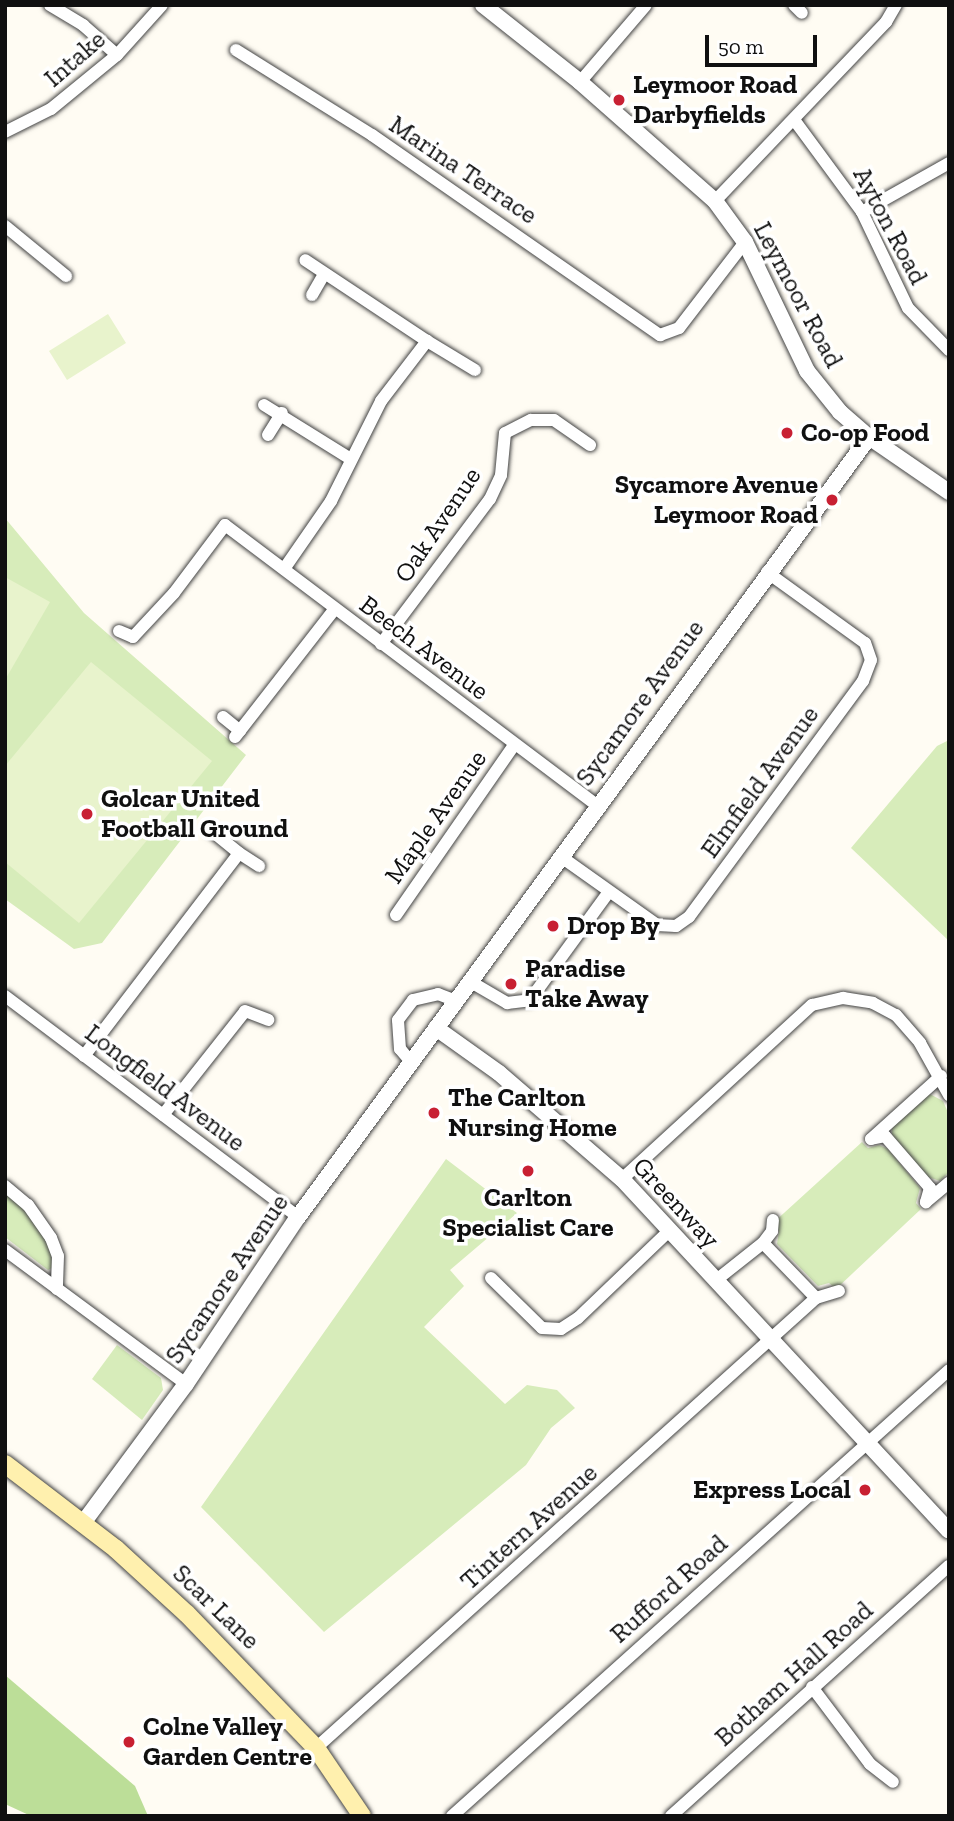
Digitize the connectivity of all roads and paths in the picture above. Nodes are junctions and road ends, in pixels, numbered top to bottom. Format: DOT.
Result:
graph roads {
  1 [pos="50,5"];
  2 [pos="162,5"];
  3 [pos="482,5"];
  4 [pos="646,5"];
  5 [pos="896,5"];
  6 [pos="236,50"];
  7 [pos="117,55"];
  8 [pos="580,82"];
  9 [pos="795,121"];
  10 [pos="5,132"];
  11 [pos="949,163"];
  12 [pos="715,201"];
  13 [pos="862,212"];
  14 [pos="5,226"];
  15 [pos="745,242"];
  16 [pos="305,260"];
  17 [pos="324,274"];
  18 [pos="66,276"];
  19 [pos="312,295"];
  20 [pos="427,341"];
  21 [pos="949,349"];
  22 [pos="475,370"];
  23 [pos="264,405"];
  24 [pos="282,413"];
  25 [pos="268,435"];
  26 [pos="869,437"];
  27 [pos="590,445"];
  28 [pos="349,458"];
  29 [pos="949,492"];
  30 [pos="284,569"];
  31 [pos="767,572"];
  32 [pos="334,610"];
  33 [pos="119,631"];
  34 [pos="381,644"];
  35 [pos="223,717"];
  36 [pos="514,745"];
  37 [pos="596,805"];
  38 [pos="211,830"];
  39 [pos="239,853"];
  40 [pos="560,856"];
  41 [pos="259,866"];
  42 [pos="608,893"];
  43 [pos="396,915"];
  44 [pos="471,982"];
  45 [pos="5,996"];
  46 [pos="456,1001"];
  47 [pos="268,1020"];
  48 [pos="436,1028"];
  49 [pos="85,1056"];
  50 [pos="411,1062"];
  51 [pos="941,1076"];
  52 [pos="949,1095"];
  53 [pos="163,1115"];
  54 [pos="622,1179"];
  55 [pos="949,1183"];
  56 [pos="5,1186"];
  57 [pos="298,1217"];
  58 [pos="773,1220"];
  59 [pos="669,1231"];
  60 [pos="763,1243"];
  61 [pos="5,1250"];
  62 [pos="491,1278"];
  63 [pos="715,1281"];
  64 [pos="57,1289"];
  65 [pos="839,1291"];
  66 [pos="816,1298"];
  67 [pos="772,1340"];
  68 [pos="949,1370"];
  69 [pos="186,1384"];
  70 [pos="867,1443"];
  71 [pos="5,1464"];
  72 [pos="83,1523"];
  73 [pos="949,1531"];
  74 [pos="949,1566"];
  75 [pos="812,1687"];
  76 [pos="316,1748"];
  77 [pos="893,1782"];
  78 [pos="362,1816"];
  79 [pos="452,1816"];
  80 [pos="671,1816"];
  1 -- 7 [label="street"];
  2 -- 7 [label="street, Intake"];
  3 -- 8 [label="street, Leymoor Road"];
  4 -- 8 [label="street"];
  5 -- 9 [label="street"];
  6 -- 15 [label="street, Marina Terrace"];
  7 -- 10 [label="street, Intake"];
  8 -- 12 [label="street, Leymoor Road"];
  9 -- 12 [label="street"];
  9 -- 13 [label="street, Ayton Road"];
  11 -- 13 [label="street"];
  12 -- 15 [label="street, Leymoor Road"];
  13 -- 21 [label="street, Ayton Road"];
  14 -- 18 [label="street"];
  15 -- 26 [label="street, Leymoor Road"];
  16 -- 17 [label="street"];
  17 -- 19 [label="street"];
  17 -- 20 [label="street"];
  20 -- 22 [label="street"];
  20 -- 28 [label="street"];
  23 -- 24 [label="street"];
  24 -- 25 [label="street"];
  24 -- 28 [label="street"];
  26 -- 29 [label="street, Leymoor Road"];
  26 -- 31 [label="street, Sycamore Avenue"];
  27 -- 34 [label="street, Oak Avenue"];
  28 -- 30 [label="street"];
  30 -- 32 [label="street, Beech Avenue"];
  30 -- 33 [label="street, Beech Avenue"];
  31 -- 37 [label="street, Sycamore Avenue"];
  31 -- 42 [label="street, Elmfield Avenue"];
  32 -- 34 [label="street, Beech Avenue"];
  32 -- 35 [label="street"];
  34 -- 36 [label="street, Beech Avenue"];
  36 -- 37 [label="street, Beech Avenue"];
  36 -- 43 [label="street, Maple Avenue"];
  37 -- 40 [label="street, Sycamore Avenue"];
  38 -- 39 [label="street"];
  39 -- 41 [label="street"];
  39 -- 49 [label="street"];
  40 -- 42 [label="street, Elmfield Avenue"];
  40 -- 44 [label="street, Sycamore Avenue"];
  42 -- 44 [label="street"];
  44 -- 46 [label="street, Sycamore Avenue"];
  45 -- 49 [label="street, Longfield Avenue"];
  46 -- 48 [label="street, Sycamore Avenue"];
  46 -- 50 [label="street"];
  47 -- 53 [label="street"];
  48 -- 50 [label="street, Sycamore Avenue"];
  48 -- 54 [label="street, Greenway"];
  49 -- 53 [label="street, Longfield Avenue"];
  50 -- 57 [label="street, Sycamore Avenue"];
  51 -- 52 [label="street"];
  51 -- 54 [label="street"];
  51 -- 55 [label="street"];
  53 -- 57 [label="street, Longfield Avenue"];
  54 -- 59 [label="street, Greenway"];
  56 -- 64 [label="street"];
  57 -- 69 [label="street, Sycamore Avenue"];
  58 -- 60 [label="street"];
  59 -- 62 [label="street"];
  59 -- 63 [label="street, Greenway"];
  60 -- 63 [label="street, Greenway"];
  60 -- 66 [label="street, Greenway"];
  61 -- 64 [label="street"];
  63 -- 67 [label="street, Greenway"];
  64 -- 69 [label="street"];
  65 -- 66 [label="street"];
  66 -- 67 [label="street"];
  67 -- 70 [label="street, Greenway"];
  67 -- 76 [label="street, Tintern Avenue"];
  68 -- 70 [label="street, Rufford Road"];
  69 -- 72 [label="street, Sycamore Avenue"];
  70 -- 73 [label="street, Greenway"];
  70 -- 79 [label="street, Rufford Road"];
  71 -- 72 [label="main road, Scar Lane"];
  72 -- 76 [label="main road, Scar Lane"];
  74 -- 75 [label="street, Botham Hall Road"];
  75 -- 77 [label="street"];
  75 -- 80 [label="street, Botham Hall Road"];
  76 -- 78 [label="main road, Scar Lane"];
}
